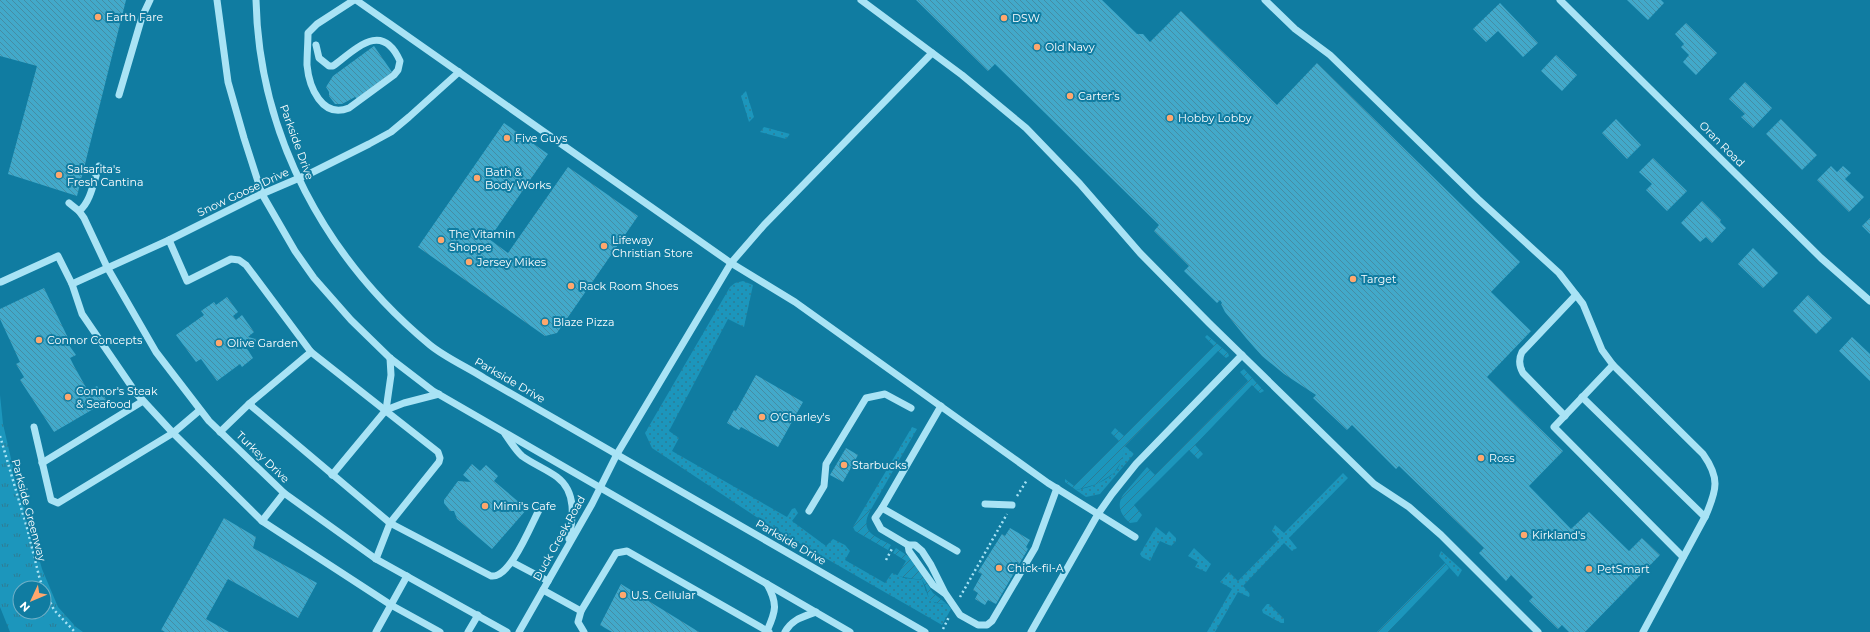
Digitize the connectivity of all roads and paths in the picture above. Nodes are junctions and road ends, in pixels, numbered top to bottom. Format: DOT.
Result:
graph roads {
  1 [pos="150,0"];
  2 [pos="217,0"];
  3 [pos="256,0"];
  4 [pos="355,0"];
  5 [pos="861,0"];
  6 [pos="1265,0"];
  7 [pos="1560,0"];
  8 [pos="316,45"];
  9 [pos="932,53"];
  10 [pos="459,72"];
  11 [pos="119,95"];
  12 [pos="99,166"];
  13 [pos="298,178"];
  14 [pos="262,194"];
  15 [pos="69,203"];
  16 [pos="79,211"];
  17 [pos="169,240"];
  18 [pos="731,262"];
  19 [pos="107,267"];
  20 [pos="1,282"];
  21 [pos="72,284"];
  22 [pos="1576,295"];
  23 [pos="1870,301"];
  24 [pos="311,352"];
  25 [pos="1242,355"];
  26 [pos="390,358"];
  27 [pos="1613,365"];
  28 [pos="440,394"];
  29 [pos="1582,397"];
  30 [pos="143,401"];
  31 [pos="249,404"];
  32 [pos="940,406"];
  33 [pos="911,408"];
  34 [pos="200,410"];
  35 [pos="386,410"];
  36 [pos="1565,416"];
  37 [pos="34,427"];
  38 [pos="503,431"];
  39 [pos="220,432"];
  40 [pos="173,433"];
  41 [pos="0,436"];
  42 [pos="617,454"];
  43 [pos="42,463"];
  44 [pos="1031,471"];
  45 [pos="332,475"];
  46 [pos="600,487"];
  47 [pos="1057,488"];
  48 [pos="284,492"];
  49 [pos="985,504"];
  50 [pos="1012,505"];
  51 [pos="882,508"];
  52 [pos="540,510"];
  53 [pos="809,511"];
  54 [pos="1098,514"];
  55 [pos="1705,517"];
  56 [pos="262,522"];
  57 [pos="390,523"];
  58 [pos="1135,537"];
  59 [pos="567,547"];
  60 [pos="957,551"];
  61 [pos="1684,557"];
  62 [pos="376,559"];
  63 [pos="512,562"];
  64 [pos="407,576"];
  65 [pos="40,580"];
  66 [pos="548,581"];
  67 [pos="767,584"];
  68 [pos="543,590"];
  69 [pos="391,605"];
  70 [pos="52,606"];
  71 [pos="954,608"];
  72 [pos="582,611"];
  73 [pos="816,612"];
  74 [pos="478,615"];
  75 [pos="943,629"];
  76 [pos="75,632"];
  77 [pos="376,632"];
  78 [pos="440,632"];
  79 [pos="468,632"];
  80 [pos="507,632"];
  81 [pos="519,632"];
  82 [pos="584,632"];
  83 [pos="768,632"];
  84 [pos="785,632"];
  85 [pos="850,632"];
  86 [pos="925,632"];
  87 [pos="1031,632"];
  88 [pos="1538,632"];
  89 [pos="1643,632"];
  1 -- 11 [label="street"];
  2 -- 14 [label="street"];
  3 -- 13 [label="street, Parkside Drive"];
  4 -- 8 [label="street"];
  4 -- 10 [label="street"];
  5 -- 9 [label="street"];
  6 -- 22 [label="street"];
  7 -- 23 [label="street, Oran Road"];
  9 -- 18 [label="street, Duck Creek Road"];
  9 -- 25 [label="street"];
  10 -- 13 [label="street, Snow Goose Drive"];
  10 -- 18 [label="street"];
  12 -- 16 [label="street"];
  13 -- 14 [label="street, Snow Goose Drive"];
  13 -- 42 [label="street, Parkside Drive"];
  14 -- 17 [label="street, Snow Goose Drive"];
  14 -- 26 [label="street"];
  15 -- 16 [label="street, Turkey Drive"];
  16 -- 19 [label="street, Turkey Drive"];
  17 -- 19 [label="street, Snow Goose Drive"];
  17 -- 24 [label="street"];
  18 -- 32 [label="street"];
  18 -- 42 [label="street, Duck Creek Road"];
  19 -- 21 [label="street, Snow Goose Drive"];
  19 -- 34 [label="street, Turkey Drive"];
  20 -- 21 [label="street"];
  21 -- 30 [label="street"];
  22 -- 27 [label="street"];
  22 -- 36 [label="street"];
  24 -- 31 [label="street"];
  24 -- 35 [label="street"];
  25 -- 54 [label="street"];
  25 -- 88 [label="street"];
  26 -- 28 [label="street"];
  26 -- 35 [label="street"];
  27 -- 29 [label="street"];
  27 -- 55 [label="street"];
  28 -- 35 [label="street"];
  28 -- 38 [label="street"];
  29 -- 36 [label="street"];
  29 -- 55 [label="street"];
  30 -- 40 [label="street"];
  30 -- 43 [label="street"];
  31 -- 39 [label="street"];
  31 -- 45 [label="street"];
  32 -- 44 [label="street"];
  32 -- 51 [label="street"];
  33 -- 53 [label="street"];
  34 -- 39 [label="street, Turkey Drive"];
  34 -- 40 [label="street"];
  35 -- 45 [label="street"];
  35 -- 57 [label="street"];
  36 -- 61 [label="street"];
  37 -- 43 [label="street"];
  38 -- 46 [label="street"];
  38 -- 59 [label="street"];
  39 -- 48 [label="street, Turkey Drive"];
  40 -- 43 [label="street"];
  40 -- 56 [label="street"];
  41 -- 65 [label="path, Parkside Greenway"];
  42 -- 46 [label="street, Duck Creek Road"];
  42 -- 86 [label="street, Parkside Drive"];
  44 -- 47 [label="street"];
  44 -- 50 [label="path"];
  45 -- 57 [label="street"];
  46 -- 59 [label="street, Duck Creek Road"];
  46 -- 67 [label="street"];
  47 -- 54 [label="street"];
  47 -- 71 [label="street"];
  48 -- 56 [label="street"];
  48 -- 62 [label="street, Turkey Drive"];
  49 -- 50 [label="street"];
  50 -- 71 [label="path"];
  51 -- 60 [label="street"];
  51 -- 71 [label="street"];
  52 -- 63 [label="street"];
  54 -- 58 [label="street"];
  54 -- 87 [label="street"];
  55 -- 61 [label="street"];
  56 -- 69 [label="street"];
  57 -- 62 [label="street"];
  57 -- 63 [label="street"];
  59 -- 66 [label="street, Duck Creek Road"];
  61 -- 89 [label="street"];
  62 -- 64 [label="street, Turkey Drive"];
  63 -- 66 [label="street"];
  64 -- 69 [label="street"];
  64 -- 74 [label="street, Turkey Drive"];
  66 -- 68 [label="street, Duck Creek Road"];
  67 -- 73 [label="street"];
  67 -- 83 [label="street"];
  68 -- 72 [label="street"];
  68 -- 81 [label="street, Duck Creek Road"];
  69 -- 77 [label="street"];
  69 -- 78 [label="street"];
  70 -- 76 [label="path, Parkside Greenway"];
  71 -- 75 [label="path"];
  72 -- 82 [label="street"];
  72 -- 83 [label="street"];
  73 -- 84 [label="street"];
  73 -- 85 [label="street"];
  74 -- 79 [label="street"];
  74 -- 80 [label="street, Turkey Drive"];
}
